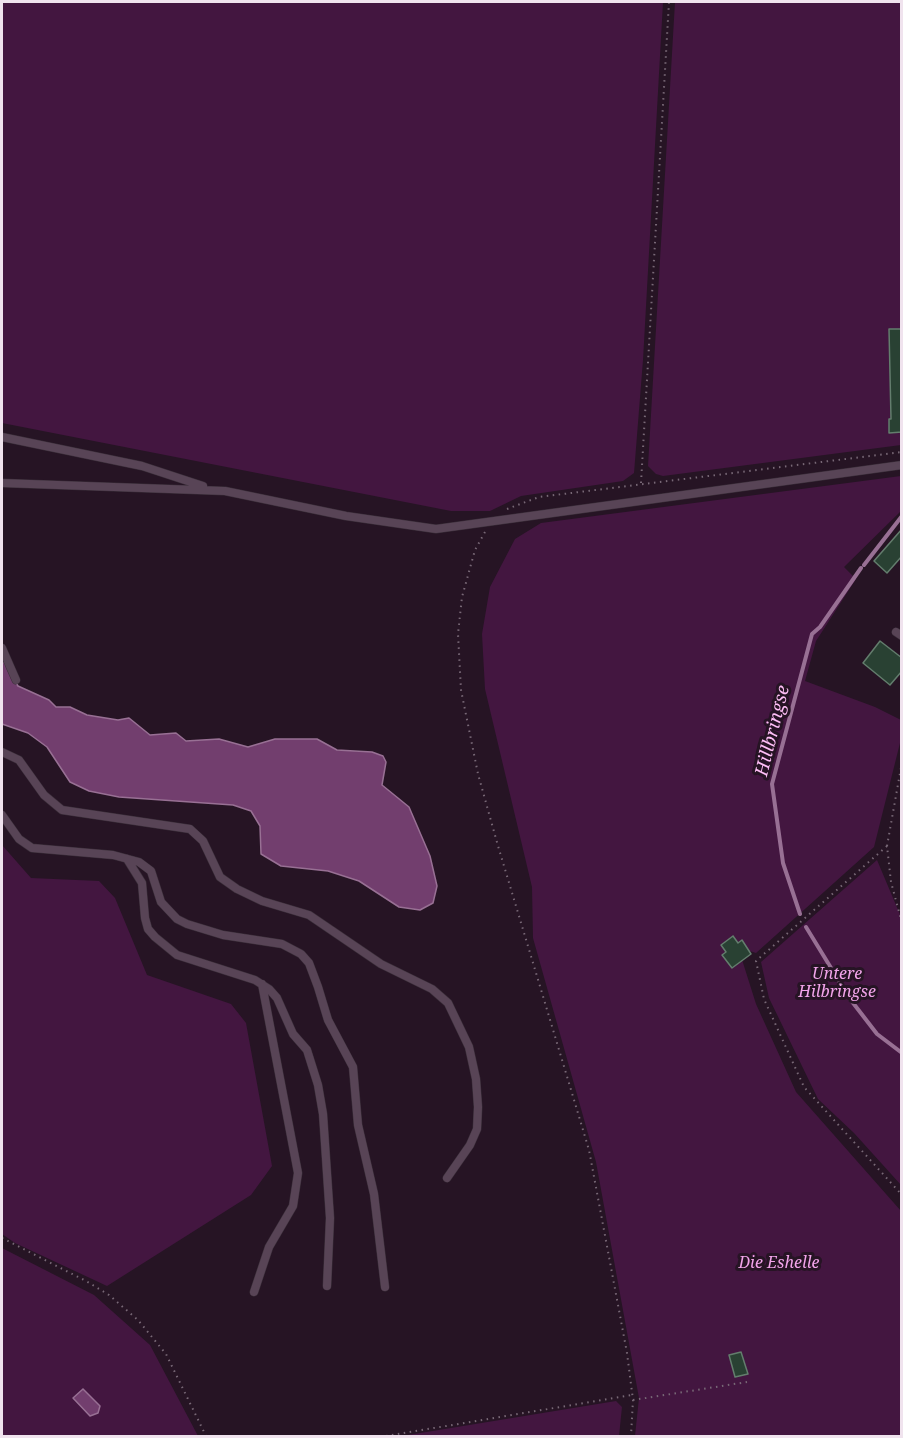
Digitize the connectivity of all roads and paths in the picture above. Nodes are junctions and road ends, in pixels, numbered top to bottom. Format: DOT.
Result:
graph roads {
  1 [pos="669,2"];
  2 [pos="2,437"];
  3 [pos="902,452"];
  4 [pos="902,465"];
  5 [pos="2,483"];
  6 [pos="641,483"];
  7 [pos="225,491"];
  8 [pos="491,523"];
  9 [pos="2,648"];
  10 [pos="16,680"];
  11 [pos="2,752"];
  12 [pos="902,762"];
  13 [pos="2,815"];
  14 [pos="887,846"];
  15 [pos="126,858"];
  16 [pos="902,923"];
  17 [pos="262,984"];
  18 [pos="447,1178"];
  19 [pos="902,1196"];
  20 [pos="2,1238"];
  21 [pos="327,1286"];
  22 [pos="385,1287"];
  23 [pos="254,1292"];
  24 [pos="747,1382"];
  25 [pos="632,1395"];
  26 [pos="633,1400"];
  27 [pos="206,1437"];
  28 [pos="386,1437"];
  29 [pos="631,1437"];
  1 -- 6 [label="path"];
  2 -- 7 [label="lane"];
  3 -- 6 [label="path"];
  4 -- 8 [label="lane"];
  5 -- 7 [label="lane"];
  6 -- 8 [label="path"];
  7 -- 8 [label="lane"];
  8 -- 25 [label="path"];
  9 -- 10 [label="lane"];
  11 -- 18 [label="lane"];
  12 -- 14 [label="path"];
  13 -- 15 [label="lane"];
  14 -- 16 [label="path"];
  14 -- 19 [label="path"];
  15 -- 17 [label="lane"];
  15 -- 22 [label="lane"];
  17 -- 21 [label="lane"];
  17 -- 23 [label="lane"];
  20 -- 27 [label="path"];
  24 -- 26 [label="path"];
  25 -- 26 [label="path"];
  25 -- 28 [label="path"];
  26 -- 29 [label="path"];
}
